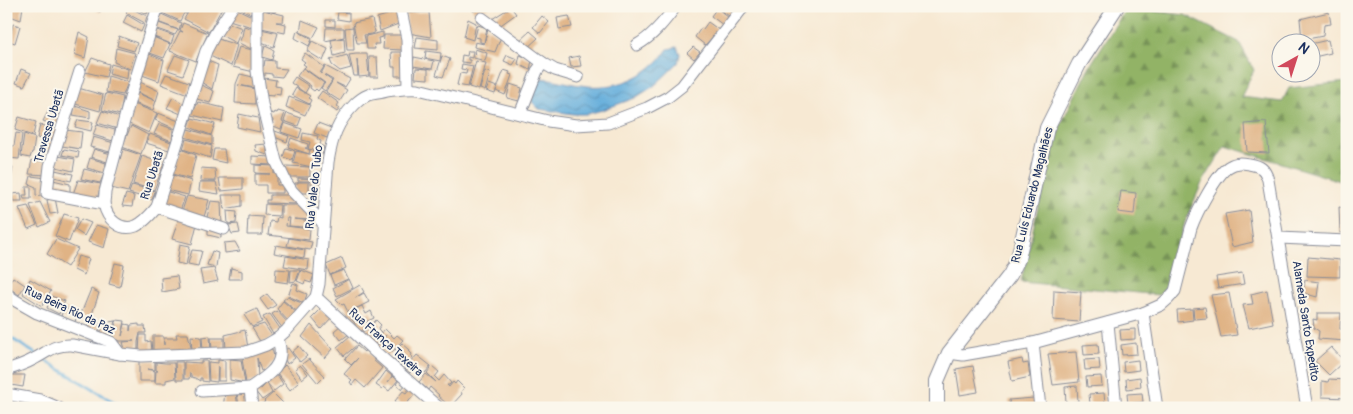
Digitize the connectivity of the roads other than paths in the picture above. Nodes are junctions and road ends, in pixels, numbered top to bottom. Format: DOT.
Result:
graph roads {
  1 [pos="158,6"];
  2 [pos="233,6"];
  3 [pos="257,6"];
  4 [pos="400,6"];
  5 [pos="676,6"];
  6 [pos="744,6"];
  7 [pos="1117,6"];
  8 [pos="482,18"];
  9 [pos="637,45"];
  10 [pos="543,63"];
  11 [pos="80,71"];
  12 [pos="578,77"];
  13 [pos="408,88"];
  14 [pos="520,114"];
  15 [pos="104,204"];
  16 [pos="157,207"];
  17 [pos="323,223"];
  18 [pos="224,229"];
  19 [pos="1279,238"];
  20 [pos="1347,241"];
  21 [pos="6,294"];
  22 [pos="316,297"];
  23 [pos="1143,313"];
  24 [pos="1108,323"];
  25 [pos="90,334"];
  26 [pos="278,338"];
  27 [pos="1033,343"];
  28 [pos="72,345"];
  29 [pos="949,353"];
  30 [pos="120,354"];
  31 [pos="6,370"];
  32 [pos="250,388"];
  33 [pos="202,391"];
  34 [pos="6,394"];
  35 [pos="59,408"];
  36 [pos="252,408"];
  37 [pos="439,408"];
  38 [pos="937,408"];
  39 [pos="1040,408"];
  40 [pos="1116,408"];
  41 [pos="1157,408"];
  42 [pos="1307,408"];
  1 -- 15 [label="street"];
  2 -- 16 [label="street, Rua Ubatã"];
  3 -- 17 [label="street"];
  4 -- 13 [label="street"];
  5 -- 9 [label="street"];
  6 -- 14 [label="street, Rua Vale do Tubo"];
  7 -- 29 [label="main road, Rua Luís Eduardo Magalhães"];
  8 -- 10 [label="street"];
  10 -- 12 [label="street"];
  10 -- 14 [label="street"];
  11 -- 15 [label="street, Travessa Ubatã"];
  13 -- 14 [label="street, Rua Vale do Tubo"];
  13 -- 17 [label="street, Rua Vale do Tubo"];
  15 -- 16 [label="street, Rua Ubatã"];
  16 -- 18 [label="street"];
  17 -- 22 [label="street, Rua Vale do Tubo"];
  19 -- 20 [label="street"];
  19 -- 23 [label="street, Alameda Santo Expedito"];
  19 -- 42 [label="street, Alameda Santo Expedito"];
  21 -- 25 [label="street, Rua Beira Rio da Paz"];
  22 -- 26 [label="street, Rua Vale do Tubo"];
  22 -- 37 [label="street, Rua França Texeira"];
  23 -- 24 [label="street, Alameda Santo Expedito"];
  23 -- 41 [label="street"];
  24 -- 27 [label="street, Alameda Santo Expedito"];
  24 -- 40 [label="street"];
  25 -- 28 [label="street"];
  25 -- 30 [label="street, Rua Beira Rio da Paz"];
  26 -- 30 [label="street, Rua Vale do Tubo"];
  26 -- 32 [label="street"];
  27 -- 29 [label="street, Alameda Santo Expedito"];
  27 -- 39 [label="street"];
  28 -- 30 [label="street, Rua Vale do Tubo"];
  28 -- 31 [label="street, Rua Vale do Tubo"];
  29 -- 38 [label="main road, Rua Luís Eduardo Magalhães"];
  32 -- 33 [label="street"];
  32 -- 36 [label="street"];
  34 -- 35 [label="street"];
}
